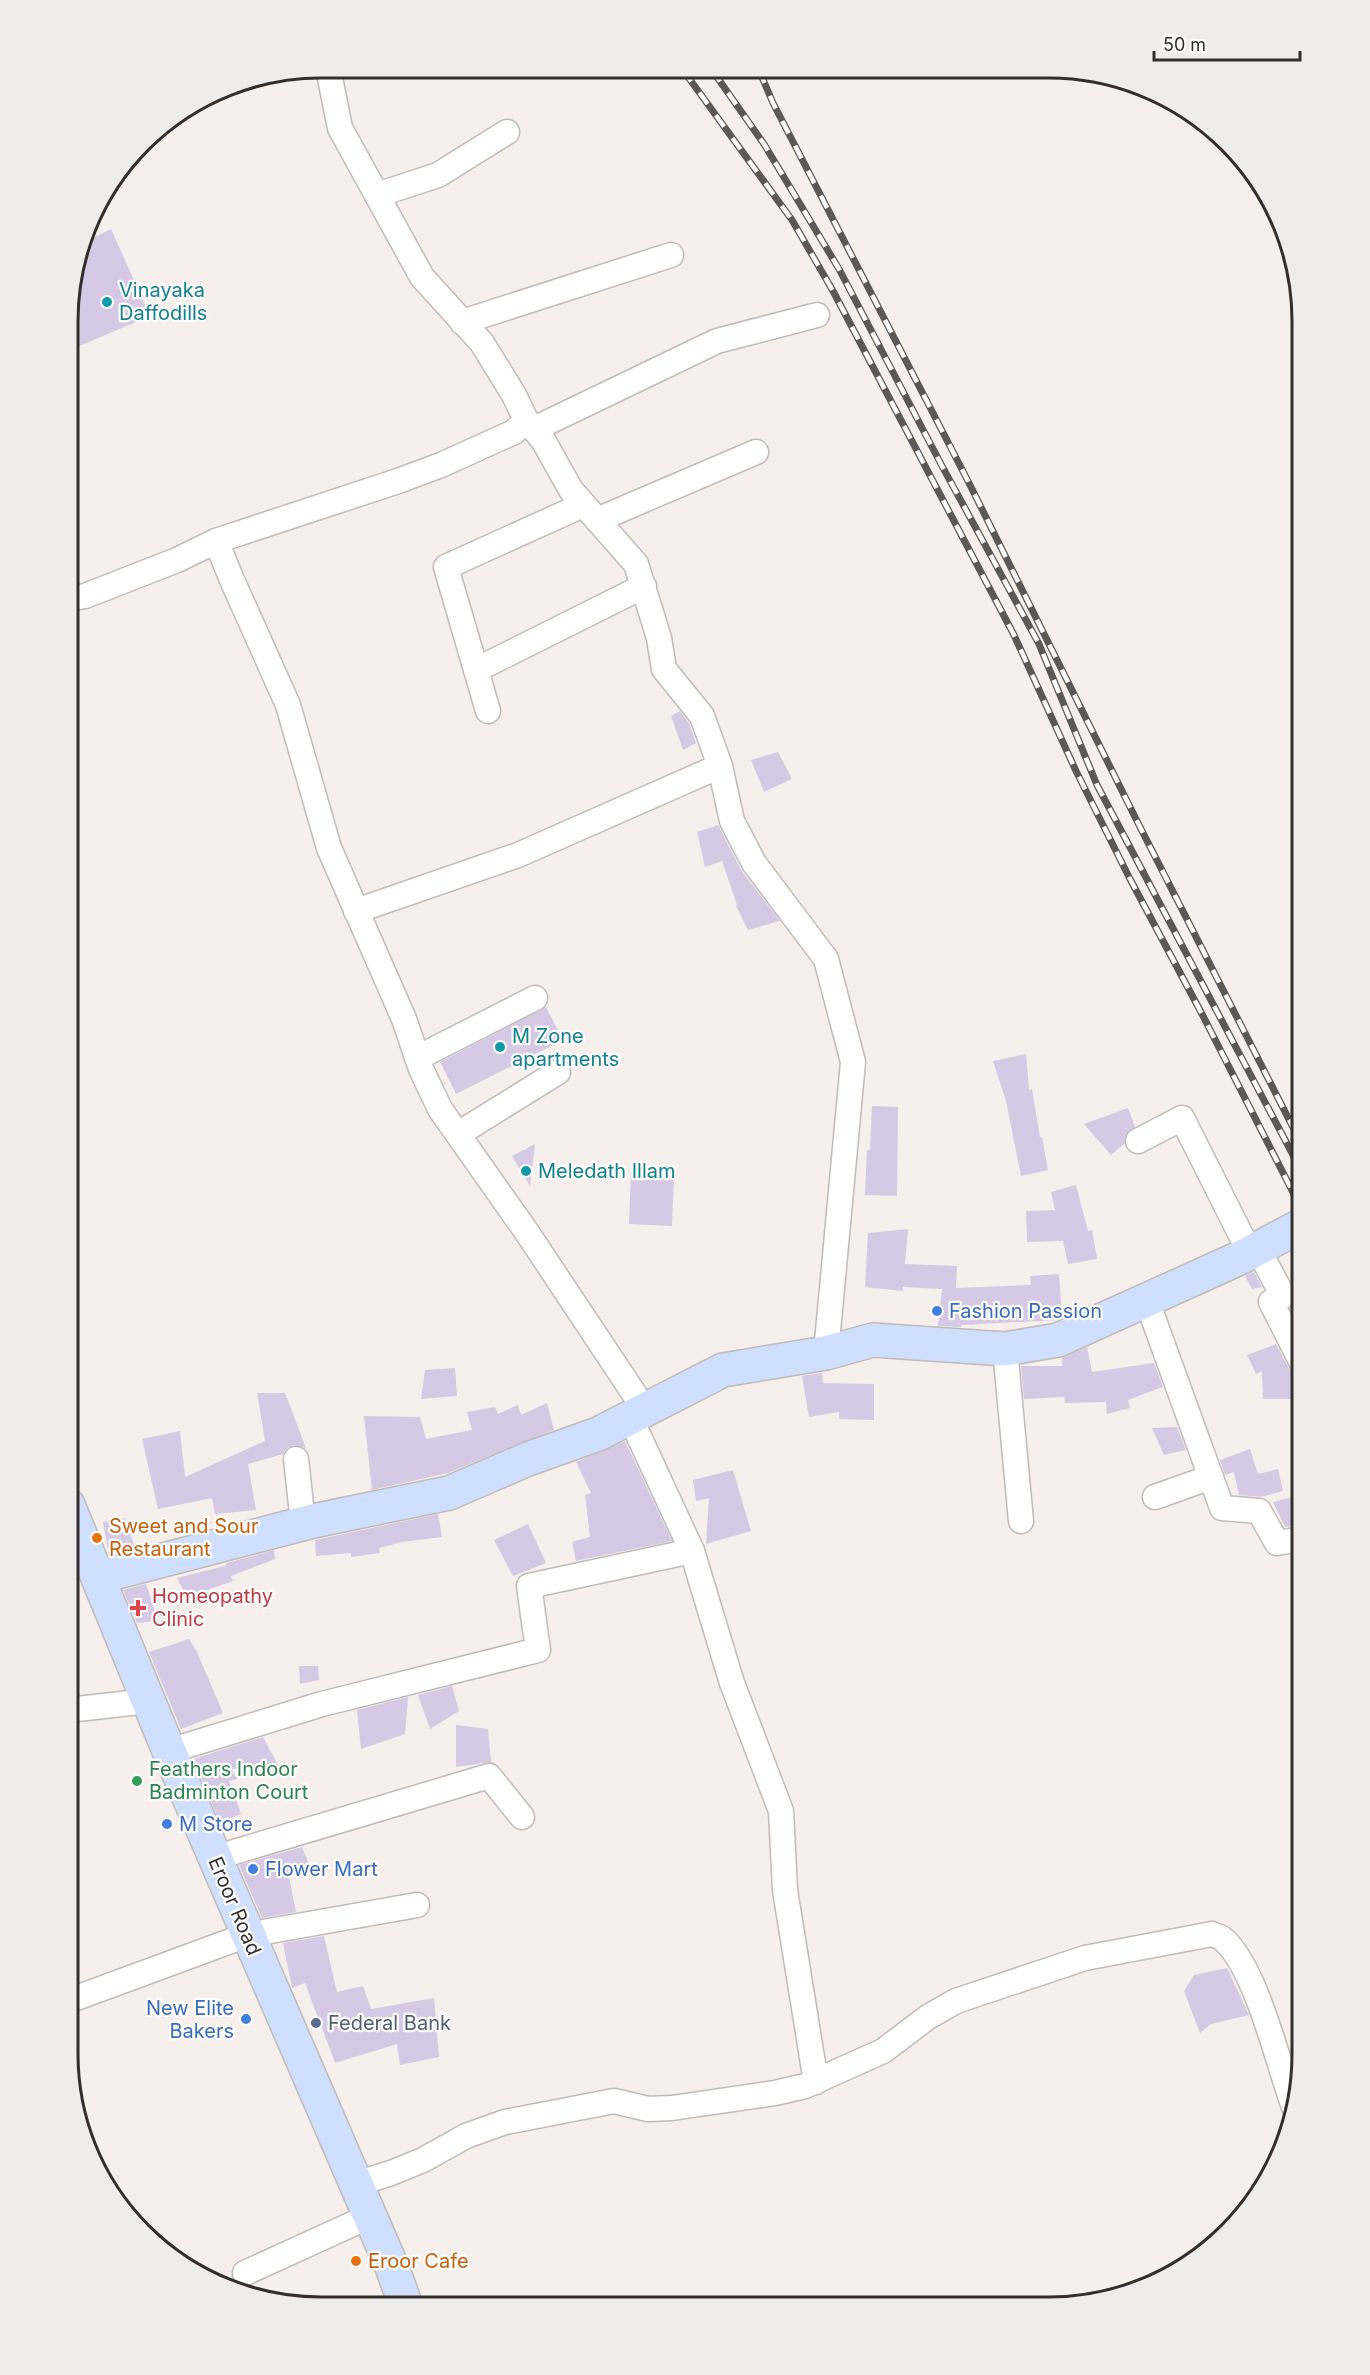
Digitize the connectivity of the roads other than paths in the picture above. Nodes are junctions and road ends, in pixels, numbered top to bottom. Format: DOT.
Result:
graph roads {
  1 [pos="330,78"];
  2 [pos="507,132"];
  3 [pos="377,195"];
  4 [pos="671,255"];
  5 [pos="817,315"];
  6 [pos="462,322"];
  7 [pos="530,425"];
  8 [pos="756,452"];
  9 [pos="590,513"];
  10 [pos="216,541"];
  11 [pos="644,586"];
  12 [pos="78,597"];
  13 [pos="476,670"];
  14 [pos="488,711"];
  15 [pos="720,766"];
  16 [pos="356,911"];
  17 [pos="536,998"];
  18 [pos="417,1058"];
  19 [pos="558,1072"];
  20 [pos="458,1134"];
  21 [pos="1138,1141"];
  22 [pos="1292,1230"];
  23 [pos="1254,1251"];
  24 [pos="1147,1301"];
  25 [pos="1292,1343"];
  26 [pos="1005,1349"];
  27 [pos="826,1353"];
  28 [pos="637,1413"];
  29 [pos="296,1459"];
  30 [pos="1211,1477"];
  31 [pos="1155,1497"];
  32 [pos="1021,1521"];
  33 [pos="303,1523"];
  34 [pos="78,1529"];
  35 [pos="1292,1541"];
  36 [pos="692,1551"];
  37 [pos="98,1577"];
  38 [pos="148,1701"];
  39 [pos="78,1709"];
  40 [pos="169,1751"];
  41 [pos="522,1817"];
  42 [pos="214,1858"];
  43 [pos="417,1905"];
  44 [pos="247,1935"];
  45 [pos="78,1997"];
  46 [pos="816,2082"];
  47 [pos="1289,2092"];
  48 [pos="356,2184"];
  49 [pos="370,2216"];
  50 [pos="245,2273"];
  51 [pos="402,2297"];
  1 -- 3 [label="street"];
  2 -- 3 [label="street"];
  3 -- 6 [label="street"];
  4 -- 6 [label="street"];
  5 -- 7 [label="street"];
  6 -- 7 [label="street"];
  7 -- 9 [label="street"];
  7 -- 10 [label="street"];
  8 -- 9 [label="street"];
  9 -- 11 [label="street"];
  9 -- 13 [label="street"];
  10 -- 12 [label="street"];
  10 -- 16 [label="street"];
  11 -- 13 [label="street"];
  11 -- 15 [label="street"];
  13 -- 14 [label="street"];
  15 -- 16 [label="street"];
  15 -- 27 [label="street"];
  16 -- 18 [label="street"];
  17 -- 18 [label="street"];
  18 -- 20 [label="street"];
  19 -- 20 [label="street"];
  20 -- 28 [label="street"];
  21 -- 23 [label="street"];
  22 -- 23 [label="main road"];
  23 -- 24 [label="main road"];
  23 -- 25 [label="street"];
  24 -- 26 [label="main road"];
  24 -- 30 [label="street"];
  26 -- 27 [label="main road"];
  26 -- 32 [label="street"];
  27 -- 28 [label="main road"];
  28 -- 33 [label="main road"];
  28 -- 36 [label="street"];
  29 -- 33 [label="street"];
  30 -- 31 [label="street"];
  30 -- 35 [label="street"];
  33 -- 37 [label="main road"];
  34 -- 37 [label="main road, Eroor Road"];
  36 -- 40 [label="street"];
  36 -- 46 [label="street"];
  37 -- 38 [label="main road, Eroor Road"];
  38 -- 39 [label="street"];
  38 -- 40 [label="main road, Eroor Road"];
  40 -- 42 [label="main road, Eroor Road"];
  41 -- 42 [label="street"];
  42 -- 44 [label="main road, Eroor Road"];
  43 -- 44 [label="street"];
  44 -- 45 [label="street"];
  44 -- 48 [label="main road, Eroor Road"];
  46 -- 47 [label="street"];
  46 -- 48 [label="street"];
  48 -- 49 [label="main road, Eroor Road"];
  49 -- 50 [label="street"];
  49 -- 51 [label="main road, Eroor Road"];
}
